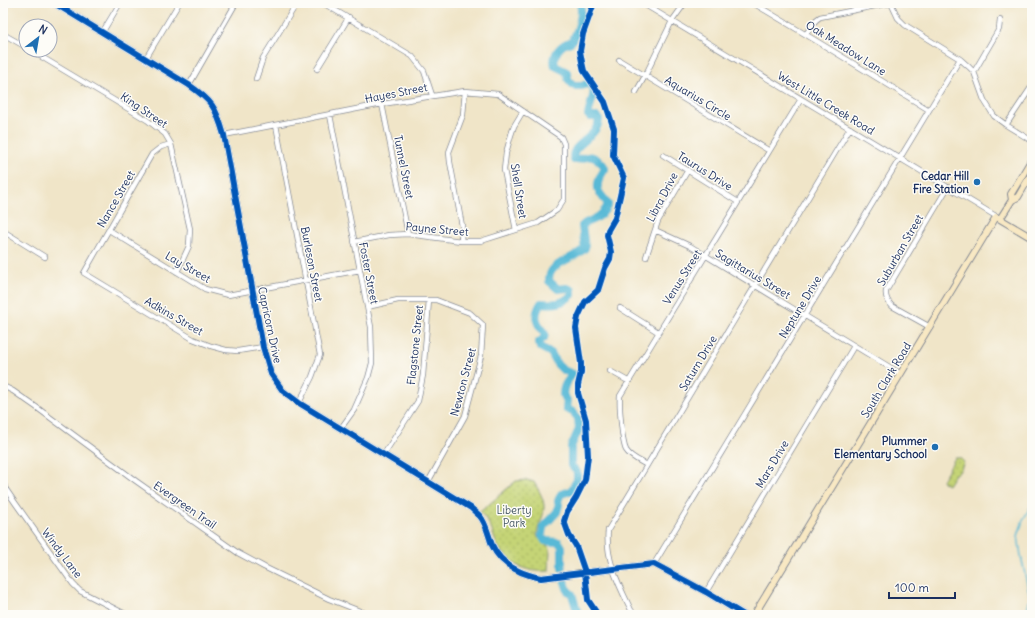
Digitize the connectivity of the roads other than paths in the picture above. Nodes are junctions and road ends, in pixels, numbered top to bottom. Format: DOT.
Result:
graph roads {
  1 [pos="120,3"];
  2 [pos="179,3"];
  3 [pos="236,3"];
  4 [pos="297,3"];
  5 [pos="323,3"];
  6 [pos="642,3"];
  7 [pos="685,3"];
  8 [pos="753,3"];
  9 [pos="891,3"];
  10 [pos="59,4"];
  11 [pos="349,17"];
  12 [pos="1000,20"];
  13 [pos="672,21"];
  14 [pos="102,33"];
  15 [pos="3,34"];
  16 [pos="806,34"];
  17 [pos="18,42"];
  18 [pos="43,58"];
  19 [pos="146,58"];
  20 [pos="960,59"];
  21 [pos="619,60"];
  22 [pos="317,69"];
  23 [pos="974,72"];
  24 [pos="645,76"];
  25 [pos="256,79"];
  26 [pos="189,85"];
  27 [pos="1032,86"];
  28 [pos="465,91"];
  29 [pos="636,92"];
  30 [pos="432,95"];
  31 [pos="801,99"];
  32 [pos="382,104"];
  33 [pos="929,110"];
  34 [pos="523,112"];
  35 [pos="330,115"];
  36 [pos="276,125"];
  37 [pos="1006,125"];
  38 [pos="850,128"];
  39 [pos="224,135"];
  40 [pos="561,137"];
  41 [pos="1032,141"];
  42 [pos="171,144"];
  43 [pos="768,150"];
  44 [pos="664,155"];
  45 [pos="900,158"];
  46 [pos="1032,159"];
  47 [pos="688,170"];
  48 [pos="1032,174"];
  49 [pos="948,187"];
  50 [pos="1012,200"];
  51 [pos="738,202"];
  52 [pos="998,218"];
  53 [pos="109,230"];
  54 [pos="516,230"];
  55 [pos="655,230"];
  56 [pos="3,231"];
  57 [pos="408,234"];
  58 [pos="1032,238"];
  59 [pos="461,241"];
  60 [pos="354,242"];
  61 [pos="705,256"];
  62 [pos="45,257"];
  63 [pos="646,257"];
  64 [pos="360,270"];
  65 [pos="84,272"];
  66 [pos="177,272"];
  67 [pos="306,281"];
  68 [pos="755,286"];
  69 [pos="252,291"];
  70 [pos="429,300"];
  71 [pos="367,308"];
  72 [pos="620,308"];
  73 [pos="805,316"];
  74 [pos="930,327"];
  75 [pos="658,332"];
  76 [pos="854,346"];
  77 [pos="263,347"];
  78 [pos="610,370"];
  79 [pos="901,374"];
  80 [pos="628,381"];
  81 [pos="3,386"];
  82 [pos="299,403"];
  83 [pos="341,428"];
  84 [pos="384,454"];
  85 [pos="647,465"];
  86 [pos="3,480"];
  87 [pos="428,482"];
  88 [pos="654,564"];
  89 [pos="612,569"];
  90 [pos="706,592"];
  91 [pos="128,615"];
  92 [pos="370,615"];
  93 [pos="635,615"];
  94 [pos="744,615"];
  95 [pos="754,615"];
  1 -- 14 [label="street"];
  2 -- 19 [label="street"];
  3 -- 26 [label="street"];
  4 -- 25 [label="street"];
  5 -- 11 [label="street"];
  6 -- 13 [label="street, West Little Creek Road"];
  7 -- 13 [label="street"];
  8 -- 16 [label="street, Oak Meadow Lane"];
  9 -- 16 [label="street"];
  9 -- 20 [label="street"];
  10 -- 14 [label="street, Capricorn Drive"];
  11 -- 22 [label="street"];
  11 -- 30 [label="street"];
  12 -- 23 [label="street"];
  13 -- 24 [label="street"];
  13 -- 31 [label="street, West Little Creek Road"];
  14 -- 19 [label="street, Capricorn Drive"];
  15 -- 17 [label="street"];
  16 -- 33 [label="street, Oak Meadow Lane"];
  18 -- 42 [label="street, King Street"];
  19 -- 26 [label="street, Capricorn Drive"];
  20 -- 23 [label="street"];
  20 -- 33 [label="street, Neptune Drive"];
  21 -- 24 [label="street, Aquarius Circle"];
  23 -- 37 [label="street"];
  24 -- 29 [label="street"];
  24 -- 43 [label="street, Aquarius Circle"];
  26 -- 39 [label="street, Capricorn Drive"];
  27 -- 37 [label="street"];
  28 -- 30 [label="street, Hayes Street"];
  28 -- 34 [label="street, Hayes Street"];
  28 -- 59 [label="street"];
  30 -- 32 [label="street, Hayes Street"];
  31 -- 38 [label="street, West Little Creek Road"];
  31 -- 43 [label="street, Venus Street"];
  32 -- 35 [label="street, Hayes Street"];
  32 -- 57 [label="street, Tunnel Street"];
  33 -- 45 [label="street, Neptune Drive"];
  34 -- 40 [label="street, Hayes Street"];
  34 -- 54 [label="street, Shell Street"];
  35 -- 36 [label="street, Hayes Street"];
  35 -- 60 [label="street, Foster Street"];
  36 -- 39 [label="street, Hayes Street"];
  36 -- 67 [label="street, Burleson Street"];
  37 -- 41 [label="street"];
  38 -- 45 [label="street, West Little Creek Road"];
  38 -- 68 [label="street, Saturn Drive"];
  39 -- 69 [label="street, Capricorn Drive"];
  40 -- 54 [label="street, Payne Street"];
  42 -- 53 [label="street, Nance Street"];
  42 -- 66 [label="street, King Street"];
  43 -- 51 [label="street, Venus Street"];
  44 -- 47 [label="street, Taurus Drive"];
  45 -- 49 [label="street, West Little Creek Road"];
  45 -- 73 [label="street, Neptune Drive"];
  46 -- 50 [label="street, South Clark Road"];
  47 -- 51 [label="street, Taurus Drive"];
  47 -- 55 [label="street, Libra Drive"];
  48 -- 50 [label="street, South Clark Road"];
  49 -- 52 [label="street, West Little Creek Road"];
  49 -- 74 [label="street, Suburban Street"];
  50 -- 52 [label="street, South Clark Road"];
  51 -- 61 [label="street, Venus Street"];
  52 -- 58 [label="street"];
  52 -- 74 [label="street, South Clark Road"];
  53 -- 65 [label="street, Nance Street"];
  53 -- 66 [label="street, Lay Street"];
  54 -- 59 [label="street, Payne Street"];
  55 -- 61 [label="street, Sagittarius Street"];
  55 -- 63 [label="street, Libra Drive"];
  56 -- 62 [label="street"];
  57 -- 59 [label="street, Payne Street"];
  57 -- 60 [label="street, Payne Street"];
  60 -- 64 [label="street, Foster Street"];
  61 -- 68 [label="street, Sagittarius Street"];
  61 -- 75 [label="street, Venus Street"];
  64 -- 67 [label="street, Lay Street"];
  64 -- 71 [label="street, Foster Street"];
  65 -- 77 [label="street, Adkins Street"];
  66 -- 69 [label="street, Lay Street"];
  67 -- 69 [label="street, Lay Street"];
  67 -- 82 [label="street, Burleson Street"];
  68 -- 73 [label="street, Sagittarius Street"];
  68 -- 85 [label="street, Saturn Drive"];
  69 -- 77 [label="street, Capricorn Drive"];
  70 -- 71 [label="street"];
  70 -- 84 [label="street, Flagstone Street"];
  70 -- 87 [label="street, Newton Street"];
  71 -- 83 [label="street, Foster Street"];
  72 -- 75 [label="street"];
  73 -- 76 [label="street, Sagittarius Street"];
  73 -- 88 [label="street, Neptune Drive"];
  74 -- 79 [label="street, South Clark Road"];
  75 -- 80 [label="street, Venus Street"];
  76 -- 79 [label="street, Sagittarius Street"];
  76 -- 90 [label="street, Mars Drive"];
  77 -- 82 [label="street, Capricorn Drive"];
  78 -- 80 [label="street"];
  79 -- 95 [label="street, South Clark Road"];
  80 -- 85 [label="street, Venus Street"];
  81 -- 92 [label="street, Evergreen Trail"];
  82 -- 83 [label="street, Capricorn Drive"];
  83 -- 84 [label="street, Capricorn Drive"];
  84 -- 87 [label="street, Capricorn Drive"];
  85 -- 89 [label="street, Saturn Drive"];
  86 -- 91 [label="street, Windy Lane"];
  87 -- 89 [label="street, Capricorn Drive"];
  88 -- 89 [label="street, Capricorn Drive"];
  88 -- 90 [label="street"];
  89 -- 93 [label="street, Saturn Drive"];
  90 -- 94 [label="street"];
}
